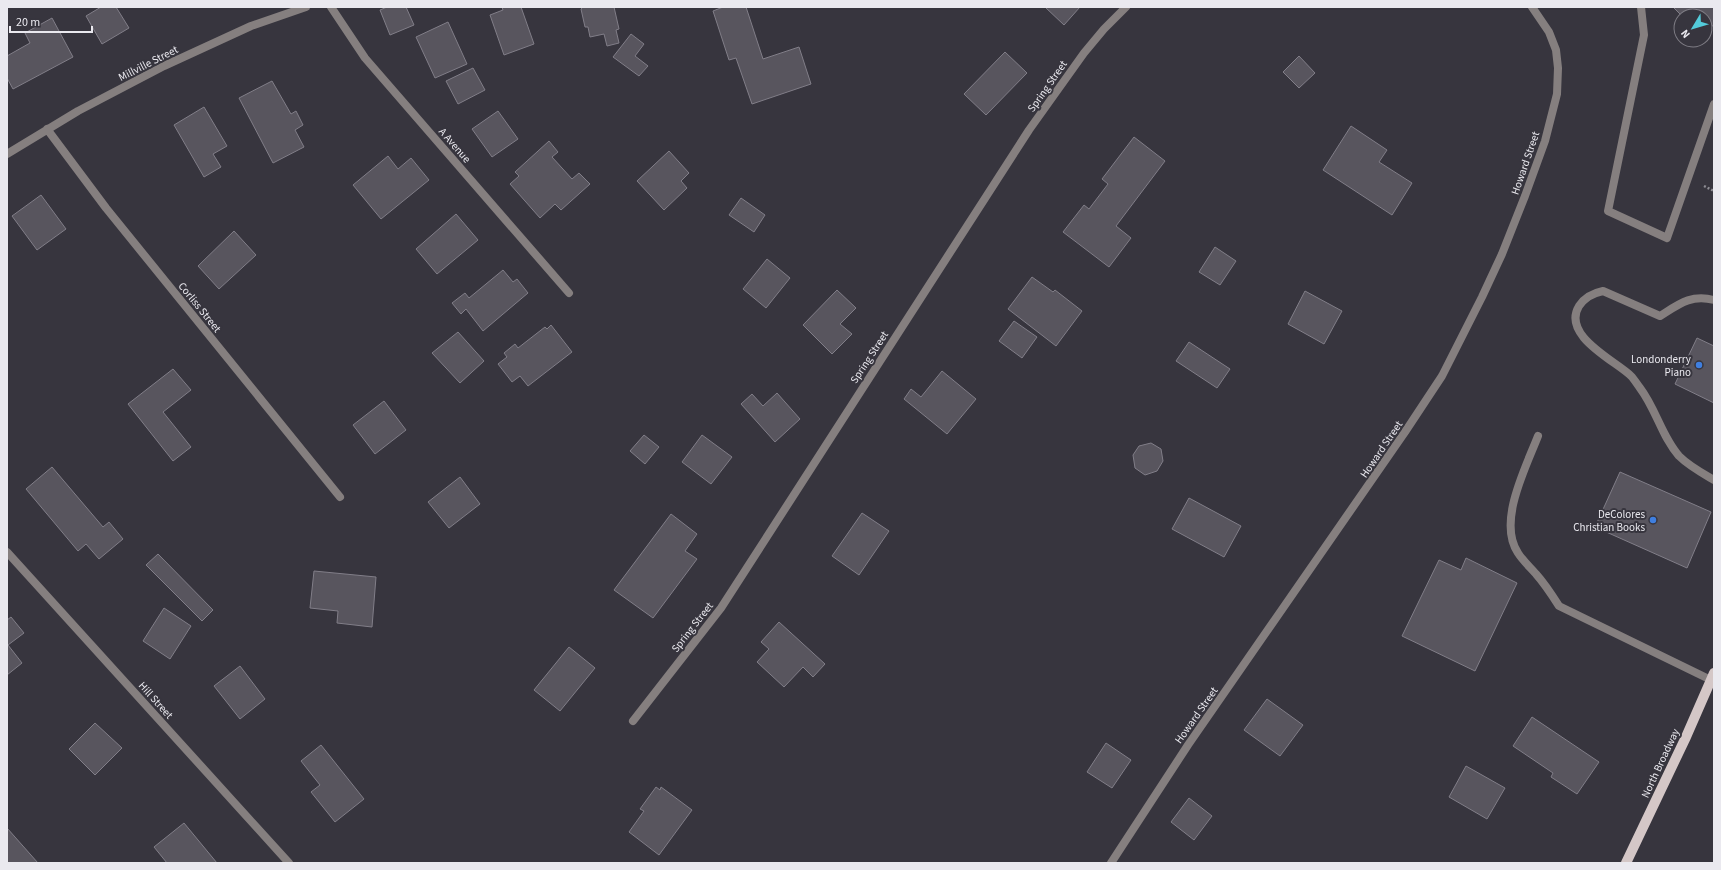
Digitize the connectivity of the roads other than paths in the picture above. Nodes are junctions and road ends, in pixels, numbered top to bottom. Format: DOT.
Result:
graph roads {
  1 [pos="306,7"];
  2 [pos="331,7"];
  3 [pos="1126,7"];
  4 [pos="1532,7"];
  5 [pos="1641,7"];
  6 [pos="1714,104"];
  7 [pos="47,129"];
  8 [pos="7,154"];
  9 [pos="569,293"];
  10 [pos="1714,300"];
  11 [pos="1538,436"];
  12 [pos="1714,480"];
  13 [pos="340,497"];
  14 [pos="7,552"];
  15 [pos="1712,676"];
  16 [pos="633,721"];
  17 [pos="289,863"];
  18 [pos="1111,863"];
  19 [pos="1626,863"];
  1 -- 7 [label="street, Millville Street"];
  2 -- 9 [label="street, A Avenue"];
  3 -- 16 [label="street, Spring Street"];
  4 -- 18 [label="street, Howard Street"];
  5 -- 6 [label="street"];
  7 -- 8 [label="street, Millville Street"];
  7 -- 13 [label="street, Corliss Street"];
  10 -- 12 [label="street"];
  11 -- 15 [label="street"];
  14 -- 17 [label="street, Hill Street"];
  15 -- 19 [label="main road, North Broadway"];
}
